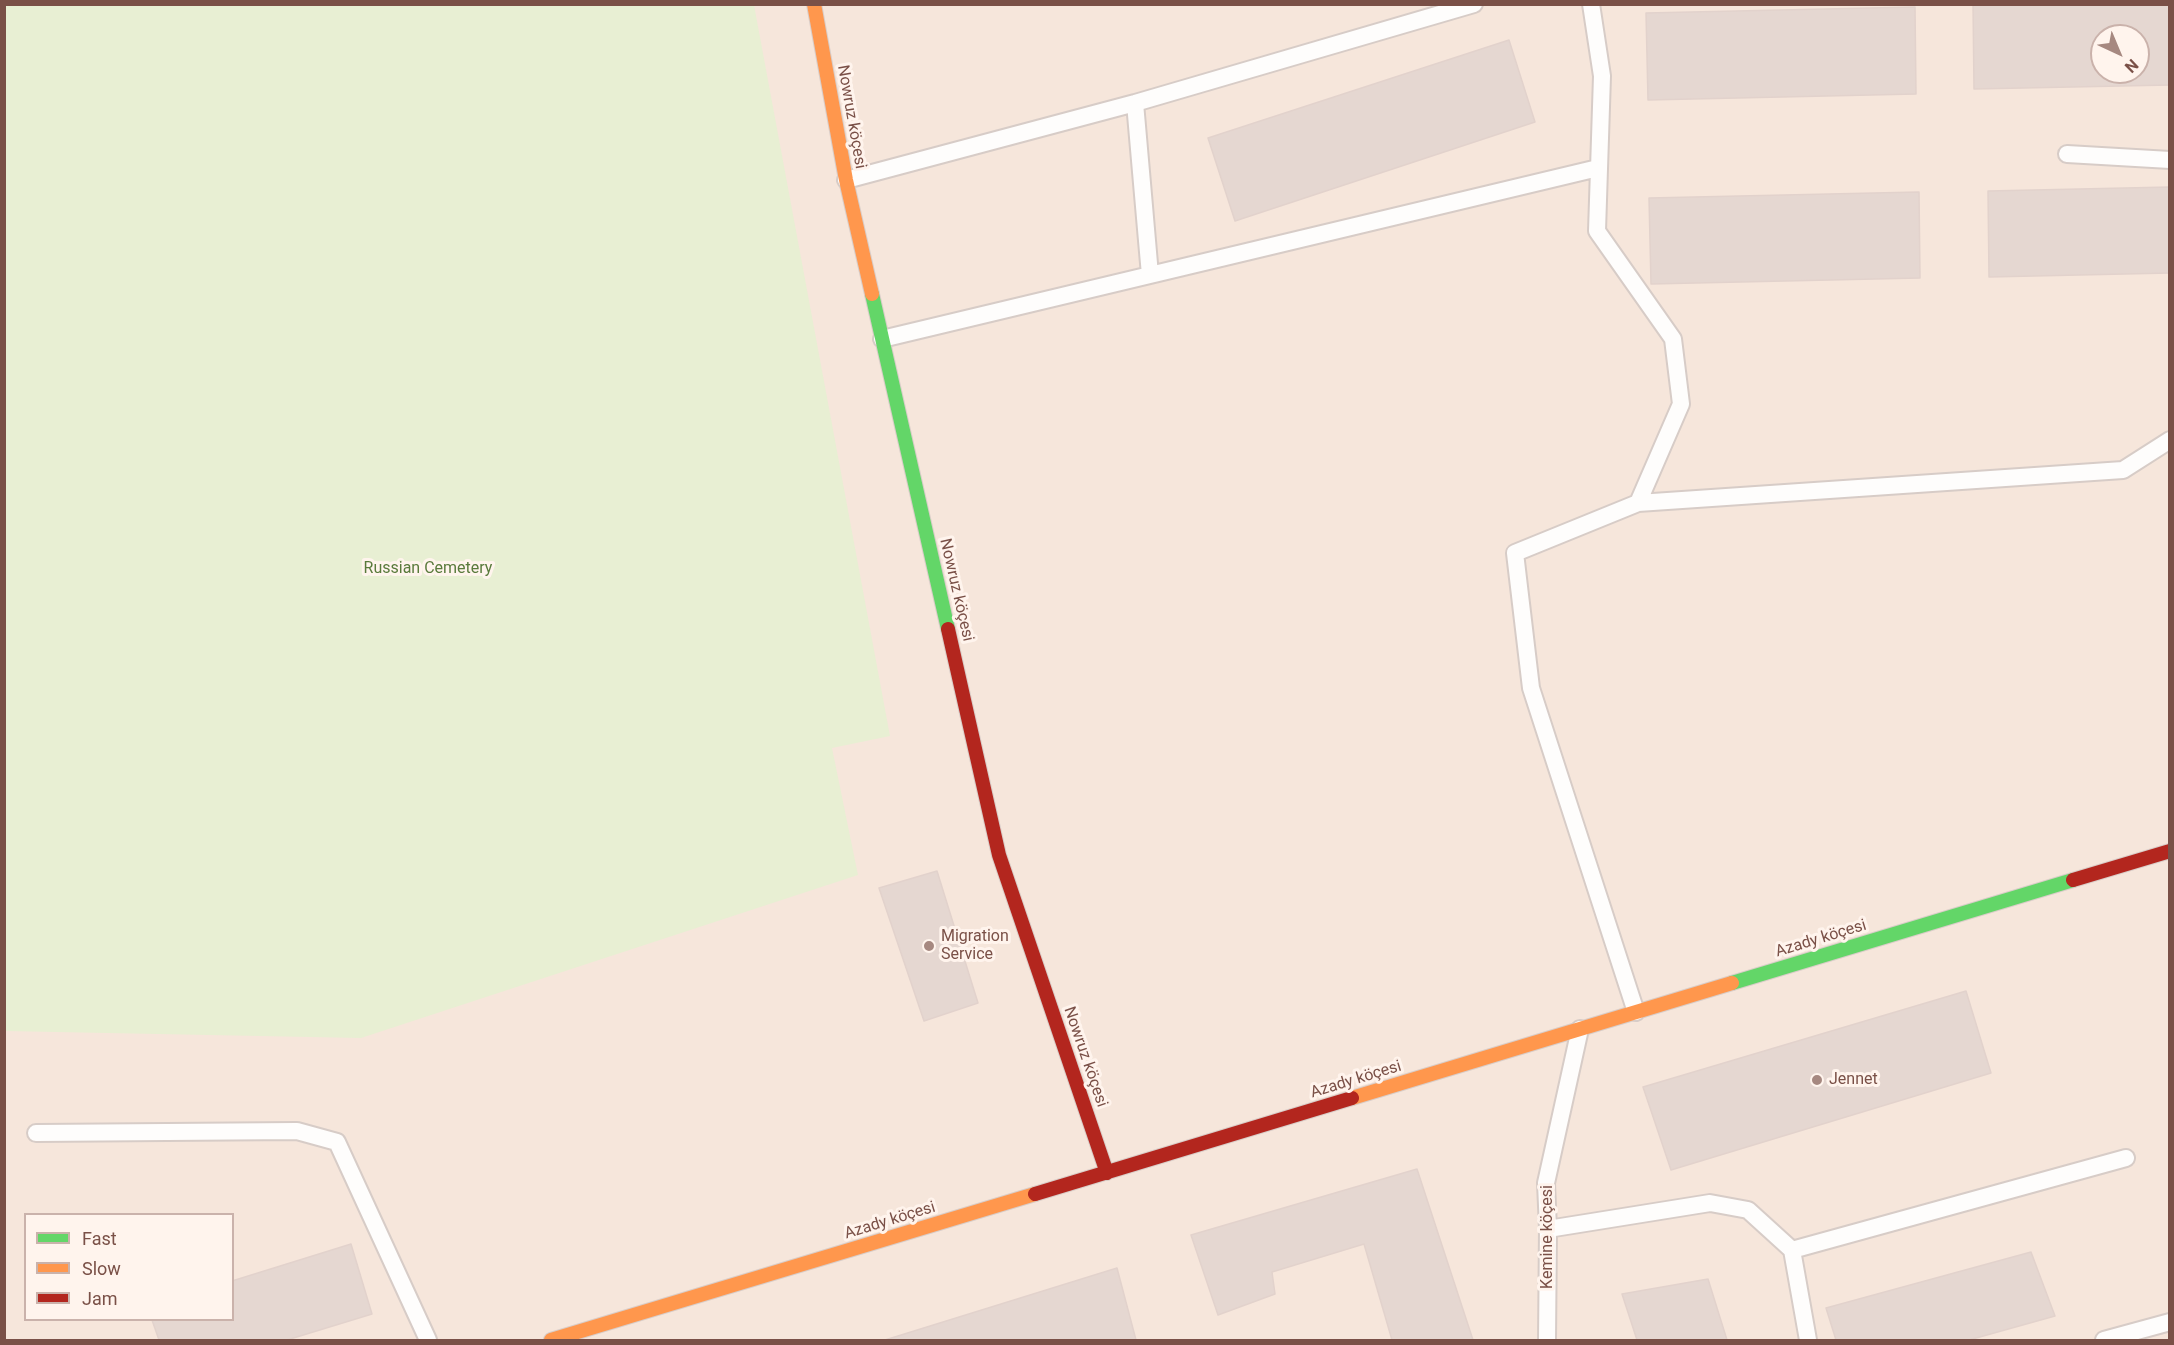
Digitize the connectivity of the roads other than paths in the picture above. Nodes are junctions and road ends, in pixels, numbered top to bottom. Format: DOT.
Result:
graph roads {
  1 [pos="814,4"];
  2 [pos="1474,4"];
  3 [pos="1591,4"];
  4 [pos="1135,103"];
  5 [pos="2067,154"];
  6 [pos="2169,160"];
  7 [pos="1598,168"];
  8 [pos="846,180"];
  9 [pos="1150,275"];
  10 [pos="882,339"];
  11 [pos="2169,440"];
  12 [pos="1638,504"];
  13 [pos="2169,850"];
  14 [pos="1636,1012"];
  15 [pos="1580,1029"];
  16 [pos="36,1132"];
  17 [pos="2126,1158"];
  18 [pos="1107,1173"];
  19 [pos="1548,1229"];
  20 [pos="1791,1250"];
  21 [pos="2169,1322"];
  22 [pos="428,1341"];
  23 [pos="551,1341"];
  24 [pos="1547,1341"];
  25 [pos="1808,1341"];
  26 [pos="2104,1341"];
  1 -- 8 [label="main road, Nowruz köçesi"];
  2 -- 4 [label="lane"];
  3 -- 7 [label="lane"];
  4 -- 8 [label="lane"];
  4 -- 9 [label="lane"];
  5 -- 6 [label="lane"];
  7 -- 9 [label="lane"];
  7 -- 12 [label="lane"];
  8 -- 10 [label="main road, Nowruz köçesi"];
  9 -- 10 [label="lane"];
  10 -- 18 [label="main road, Nowruz köçesi"];
  11 -- 12 [label="lane"];
  12 -- 14 [label="lane"];
  13 -- 14 [label="main road, Azady köçesi"];
  14 -- 15 [label="main road, Azady köçesi"];
  15 -- 18 [label="main road, Azady köçesi"];
  15 -- 19 [label="lane, Kemine köçesi"];
  16 -- 22 [label="lane"];
  17 -- 20 [label="lane"];
  18 -- 23 [label="main road, Azady köçesi"];
  19 -- 20 [label="lane"];
  19 -- 24 [label="lane, Kemine köçesi"];
  20 -- 25 [label="lane"];
  21 -- 26 [label="lane"];
}
